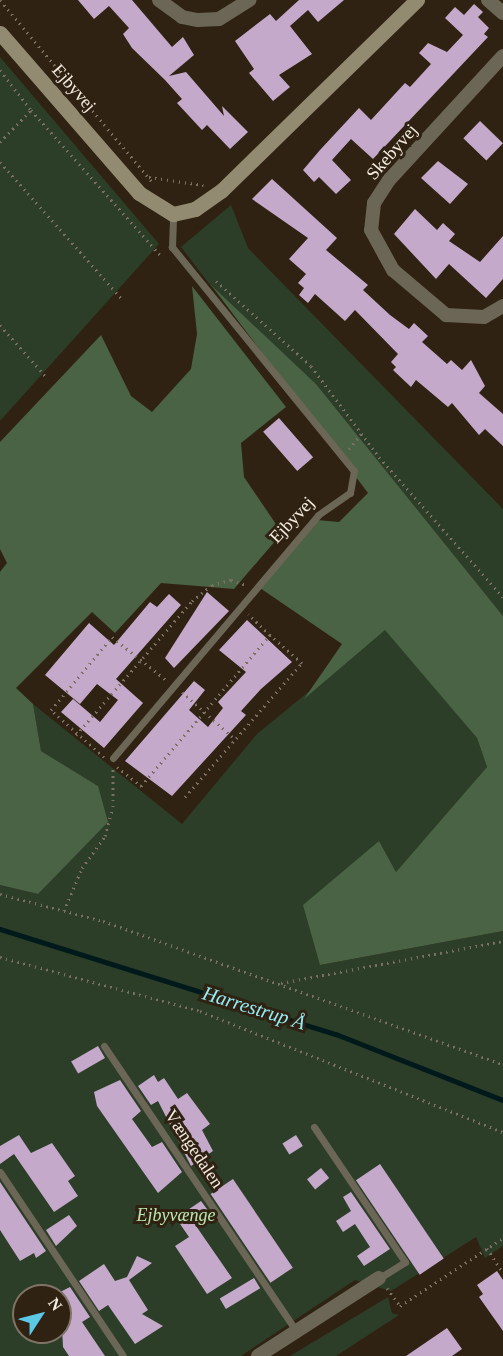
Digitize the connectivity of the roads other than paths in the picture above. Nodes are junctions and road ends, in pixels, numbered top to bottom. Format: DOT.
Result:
graph roads {
  1 [pos="159,0"];
  2 [pos="250,0"];
  3 [pos="417,0"];
  4 [pos="488,0"];
  5 [pos="503,13"];
  6 [pos="0,33"];
  7 [pos="503,56"];
  8 [pos="173,214"];
  9 [pos="503,306"];
  10 [pos="113,761"];
  11 [pos="104,1046"];
  12 [pos="314,1127"];
  13 [pos="0,1172"];
  14 [pos="380,1278"];
  15 [pos="296,1331"];
  16 [pos="123,1356"];
  17 [pos="258,1356"];
  1 -- 2 [label="street"];
  3 -- 8 [label="street"];
  4 -- 5 [label="street"];
  6 -- 8 [label="street, Ejbyvej"];
  7 -- 9 [label="street, Skebyvej"];
  8 -- 10 [label="lane, Ejbyvej"];
  11 -- 15 [label="lane, Vængedalen"];
  12 -- 14 [label="lane"];
  13 -- 16 [label="lane"];
  14 -- 15 [label="street"];
  15 -- 17 [label="street"];
}
